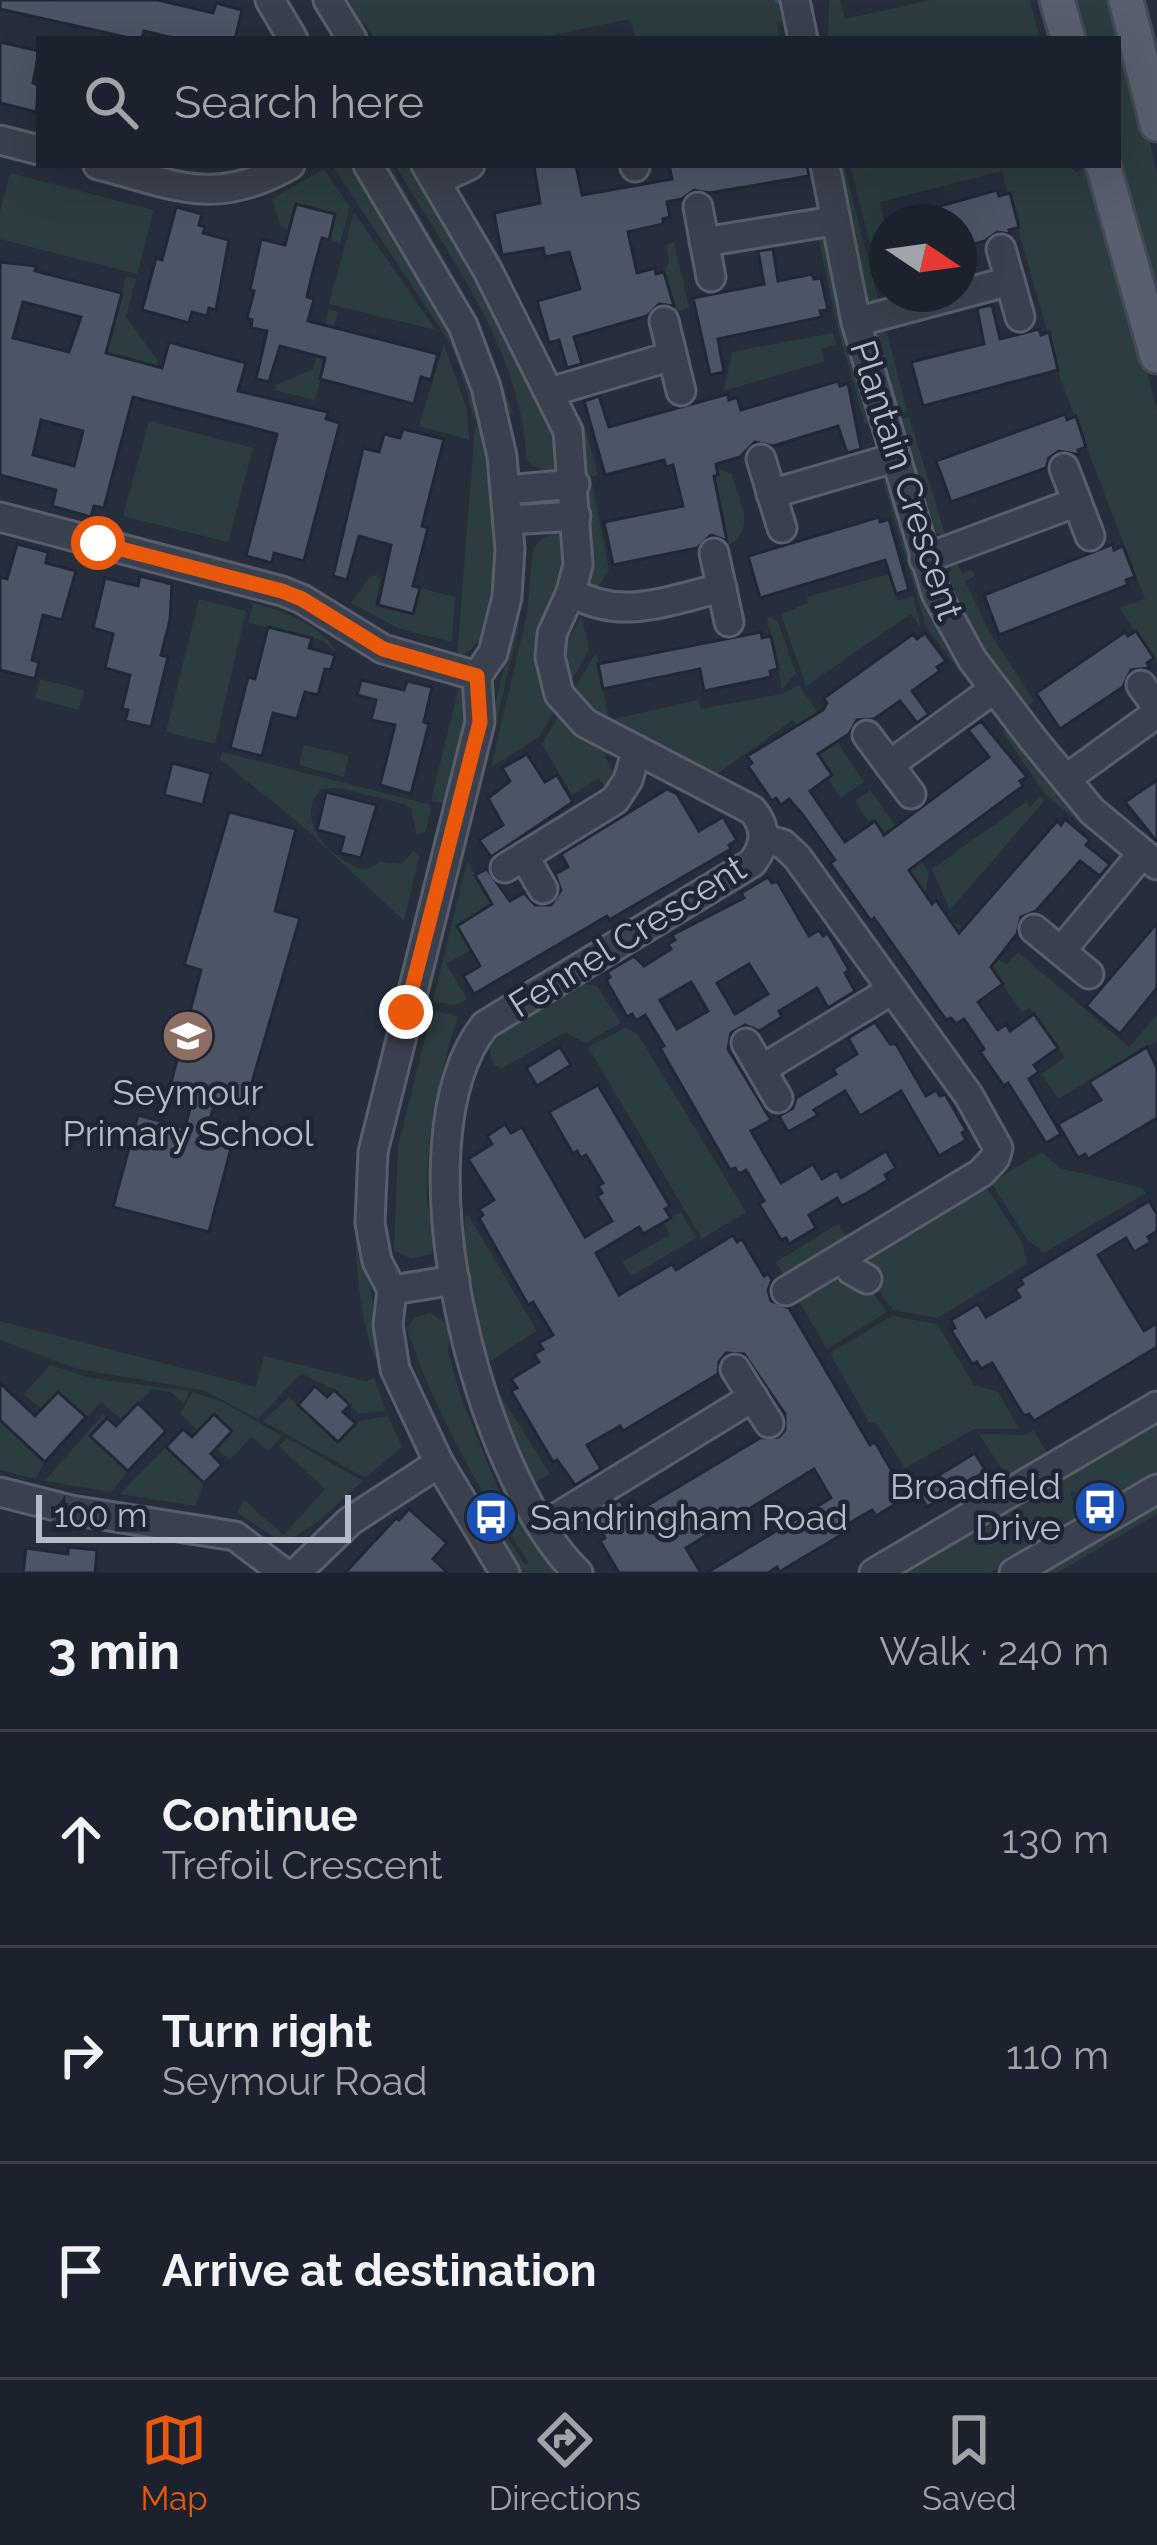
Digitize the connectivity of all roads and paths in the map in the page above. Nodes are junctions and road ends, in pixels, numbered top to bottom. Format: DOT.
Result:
graph roads {
  1 [pos="270,0"];
  2 [pos="328,0"];
  3 [pos="795,0"];
  4 [pos="1058,0"];
  5 [pos="1126,0"];
  6 [pos="291,36"];
  7 [pos="350,36"];
  8 [pos="802,36"];
  9 [pos="1067,36"];
  10 [pos="1157,124"];
  11 [pos="0,140"];
  12 [pos="36,149"];
  13 [pos="112,168"];
  14 [pos="284,168"];
  15 [pos="370,168"];
  16 [pos="825,168"];
  17 [pos="1104,168"];
  18 [pos="431,173"];
  19 [pos="698,207"];
  20 [pos="833,220"];
  21 [pos="704,242"];
  22 [pos="1001,249"];
  23 [pos="711,277"];
  24 [pos="1010,281"];
  25 [pos="1020,316"];
  26 [pos="664,321"];
  27 [pos="856,322"];
  28 [pos="672,356"];
  29 [pos="1157,356"];
  30 [pos="681,391"];
  31 [pos="550,392"];
  32 [pos="894,458"];
  33 [pos="761,459"];
  34 [pos="1064,468"];
  35 [pos="575,484"];
  36 [pos="507,490"];
  37 [pos="772,494"];
  38 [pos="1077,502"];
  39 [pos="576,516"];
  40 [pos="0,517"];
  41 [pos="509,520"];
  42 [pos="782,528"];
  43 [pos="1090,536"];
  44 [pos="714,553"];
  45 [pos="924,559"];
  46 [pos="722,588"];
  47 [pos="571,592"];
  48 [pos="729,622"];
  49 [pos="477,676"];
  50 [pos="994,689"];
  51 [pos="1152,702"];
  52 [pos="867,735"];
  53 [pos="637,750"];
  54 [pos="889,765"];
  55 [pos="1066,779"];
  56 [pos="911,794"];
  57 [pos="764,839"];
  58 [pos="1149,860"];
  59 [pos="543,889"];
  60 [pos="1034,929"];
  61 [pos="1061,951"];
  62 [pos="1089,974"];
  63 [pos="892,990"];
  64 [pos="746,1042"];
  65 [pos="762,1069"];
  66 [pos="778,1098"];
  67 [pos="843,1257"];
  68 [pos="866,1279"];
  69 [pos="455,1280"];
  70 [pos="392,1290"];
  71 [pos="786,1292"];
  72 [pos="735,1369"];
  73 [pos="752,1396"];
  74 [pos="1157,1406"];
  75 [pos="769,1423"];
  76 [pos="439,1463"];
  77 [pos="1157,1489"];
  78 [pos="0,1492"];
  79 [pos="542,1526"];
  80 [pos="284,1573"];
  81 [pos="296,1573"];
  82 [pos="505,1573"];
  83 [pos="578,1573"];
  84 [pos="874,1573"];
  85 [pos="1014,1573"];
  1 -- 6 [label="street"];
  2 -- 7 [label="street"];
  3 -- 8 [label="street"];
  4 -- 9 [label="main road"];
  5 -- 10 [label="main road"];
  11 -- 12 [label="street"];
  13 -- 14 [label="street"];
  15 -- 36 [label="street"];
  16 -- 20 [label="street, Plantain Crescent"];
  17 -- 29 [label="main road"];
  18 -- 31 [label="street"];
  19 -- 21 [label="street"];
  20 -- 21 [label="street"];
  20 -- 27 [label="street, Plantain Crescent"];
  21 -- 23 [label="street"];
  22 -- 24 [label="street"];
  24 -- 25 [label="street"];
  24 -- 27 [label="street"];
  26 -- 28 [label="street"];
  27 -- 32 [label="street, Plantain Crescent"];
  28 -- 30 [label="street"];
  28 -- 31 [label="street"];
  31 -- 35 [label="street"];
  32 -- 37 [label="street"];
  32 -- 45 [label="street, Plantain Crescent"];
  33 -- 37 [label="street"];
  34 -- 38 [label="street"];
  35 -- 36 [label="street"];
  35 -- 39 [label="street, Fennel Crescent"];
  36 -- 41 [label="street"];
  37 -- 42 [label="street"];
  38 -- 43 [label="street"];
  38 -- 45 [label="street"];
  39 -- 41 [label="street"];
  39 -- 47 [label="street, Fennel Crescent"];
  40 -- 49 [label="street"];
  41 -- 49 [label="street"];
  44 -- 46 [label="street"];
  45 -- 50 [label="street, Plantain Crescent"];
  46 -- 47 [label="street"];
  46 -- 48 [label="street"];
  47 -- 53 [label="street, Fennel Crescent"];
  49 -- 70 [label="street"];
  50 -- 54 [label="street"];
  50 -- 55 [label="street, Plantain Crescent"];
  51 -- 55 [label="street"];
  52 -- 54 [label="street"];
  53 -- 57 [label="street, Fennel Crescent"];
  53 -- 59 [label="street"];
  54 -- 56 [label="street"];
  55 -- 58 [label="street, Plantain Crescent"];
  57 -- 63 [label="street"];
  57 -- 69 [label="street, Fennel Crescent"];
  58 -- 61 [label="street"];
  60 -- 61 [label="street"];
  61 -- 62 [label="street"];
  63 -- 65 [label="street"];
  63 -- 67 [label="street"];
  64 -- 65 [label="street"];
  65 -- 66 [label="street"];
  67 -- 68 [label="street"];
  67 -- 71 [label="street"];
  69 -- 70 [label="street"];
  69 -- 79 [label="street, Fennel Crescent"];
  70 -- 76 [label="street"];
  72 -- 73 [label="street"];
  73 -- 75 [label="street"];
  73 -- 79 [label="street"];
  74 -- 84 [label="street"];
  76 -- 81 [label="street"];
  76 -- 82 [label="street"];
  77 -- 85 [label="street"];
  78 -- 80 [label="street"];
  79 -- 83 [label="street, Fennel Crescent"];
}
